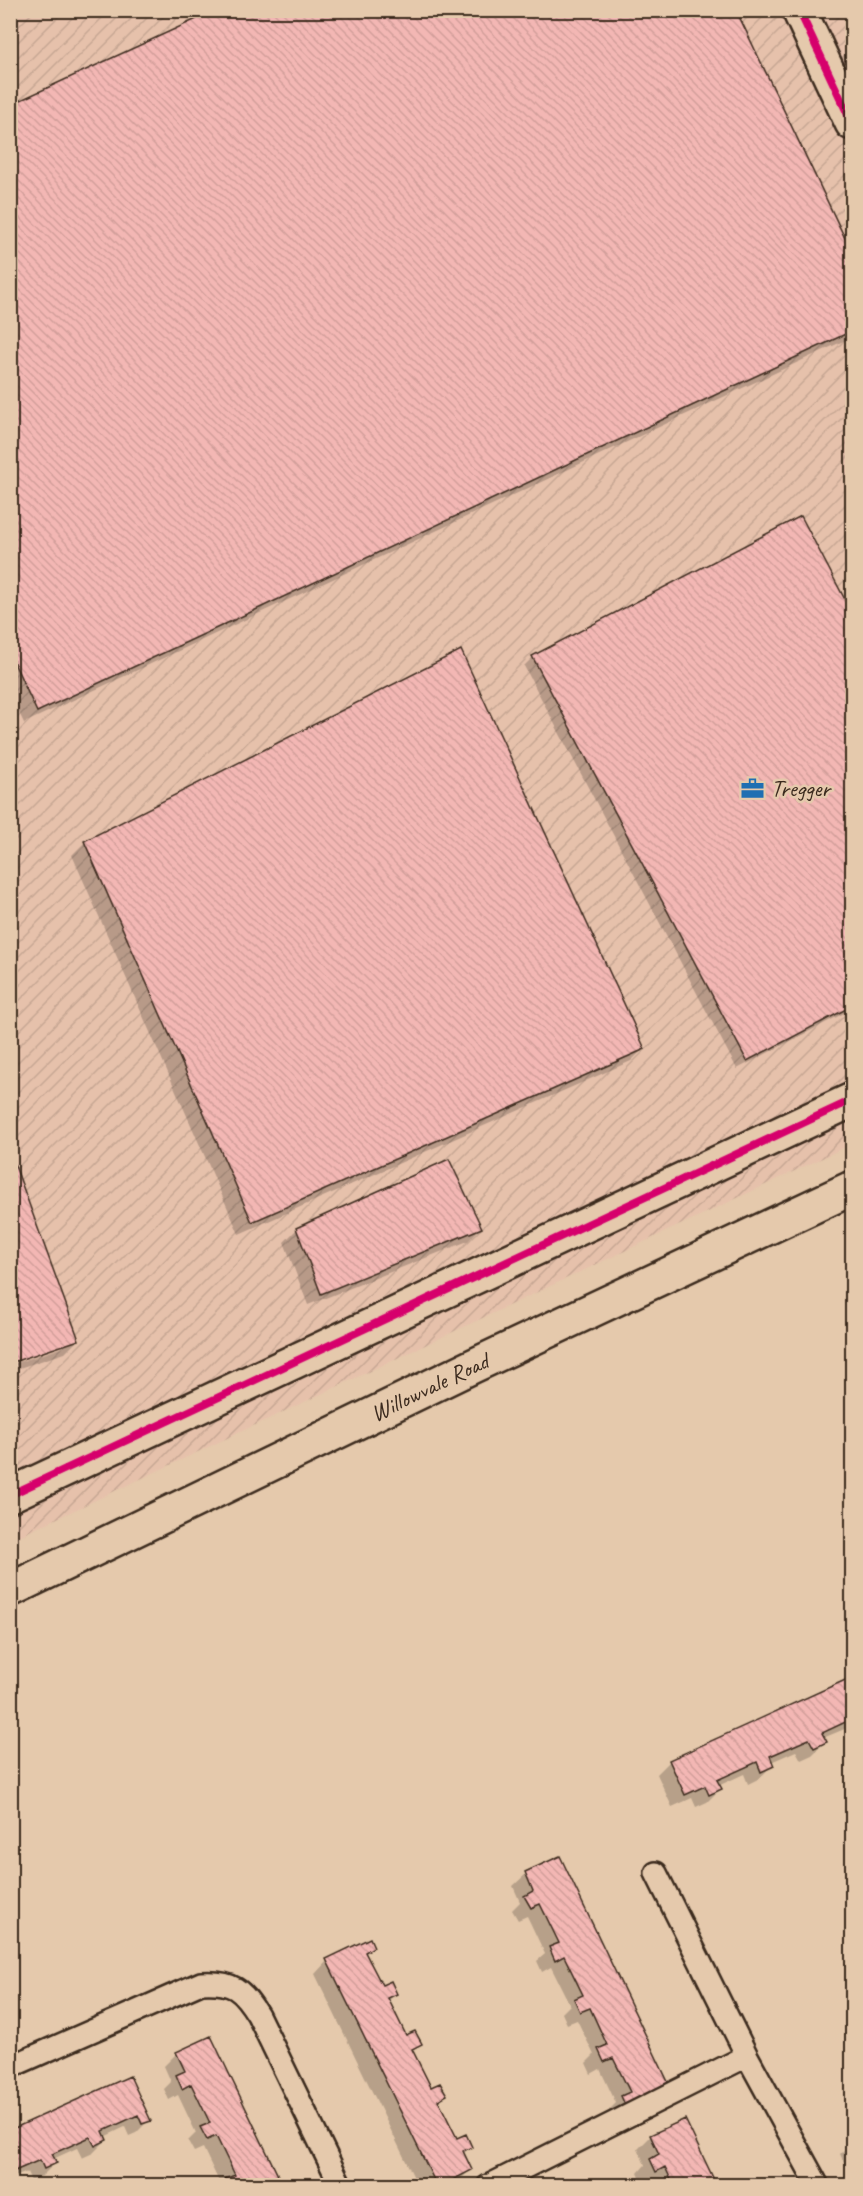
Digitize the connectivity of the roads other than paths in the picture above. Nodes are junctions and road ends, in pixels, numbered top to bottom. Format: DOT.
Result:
graph roads {
  1 [pos="799,10"];
  2 [pos="852,123"];
  3 [pos="852,1100"];
  4 [pos="852,1188"];
  5 [pos="10,1495"];
  6 [pos="10,1590"];
  7 [pos="656,1874"];
  8 [pos="747,2056"];
  9 [pos="10,2067"];
  10 [pos="341,2186"];
  11 [pos="489,2186"];
  12 [pos="818,2186"];
  1 -- 2 [label="street"];
  3 -- 5 [label="street"];
  4 -- 6 [label="street, Willowvale Road"];
  7 -- 8 [label="lane"];
  8 -- 11 [label="lane"];
  8 -- 12 [label="lane"];
  9 -- 10 [label="lane"];
}
